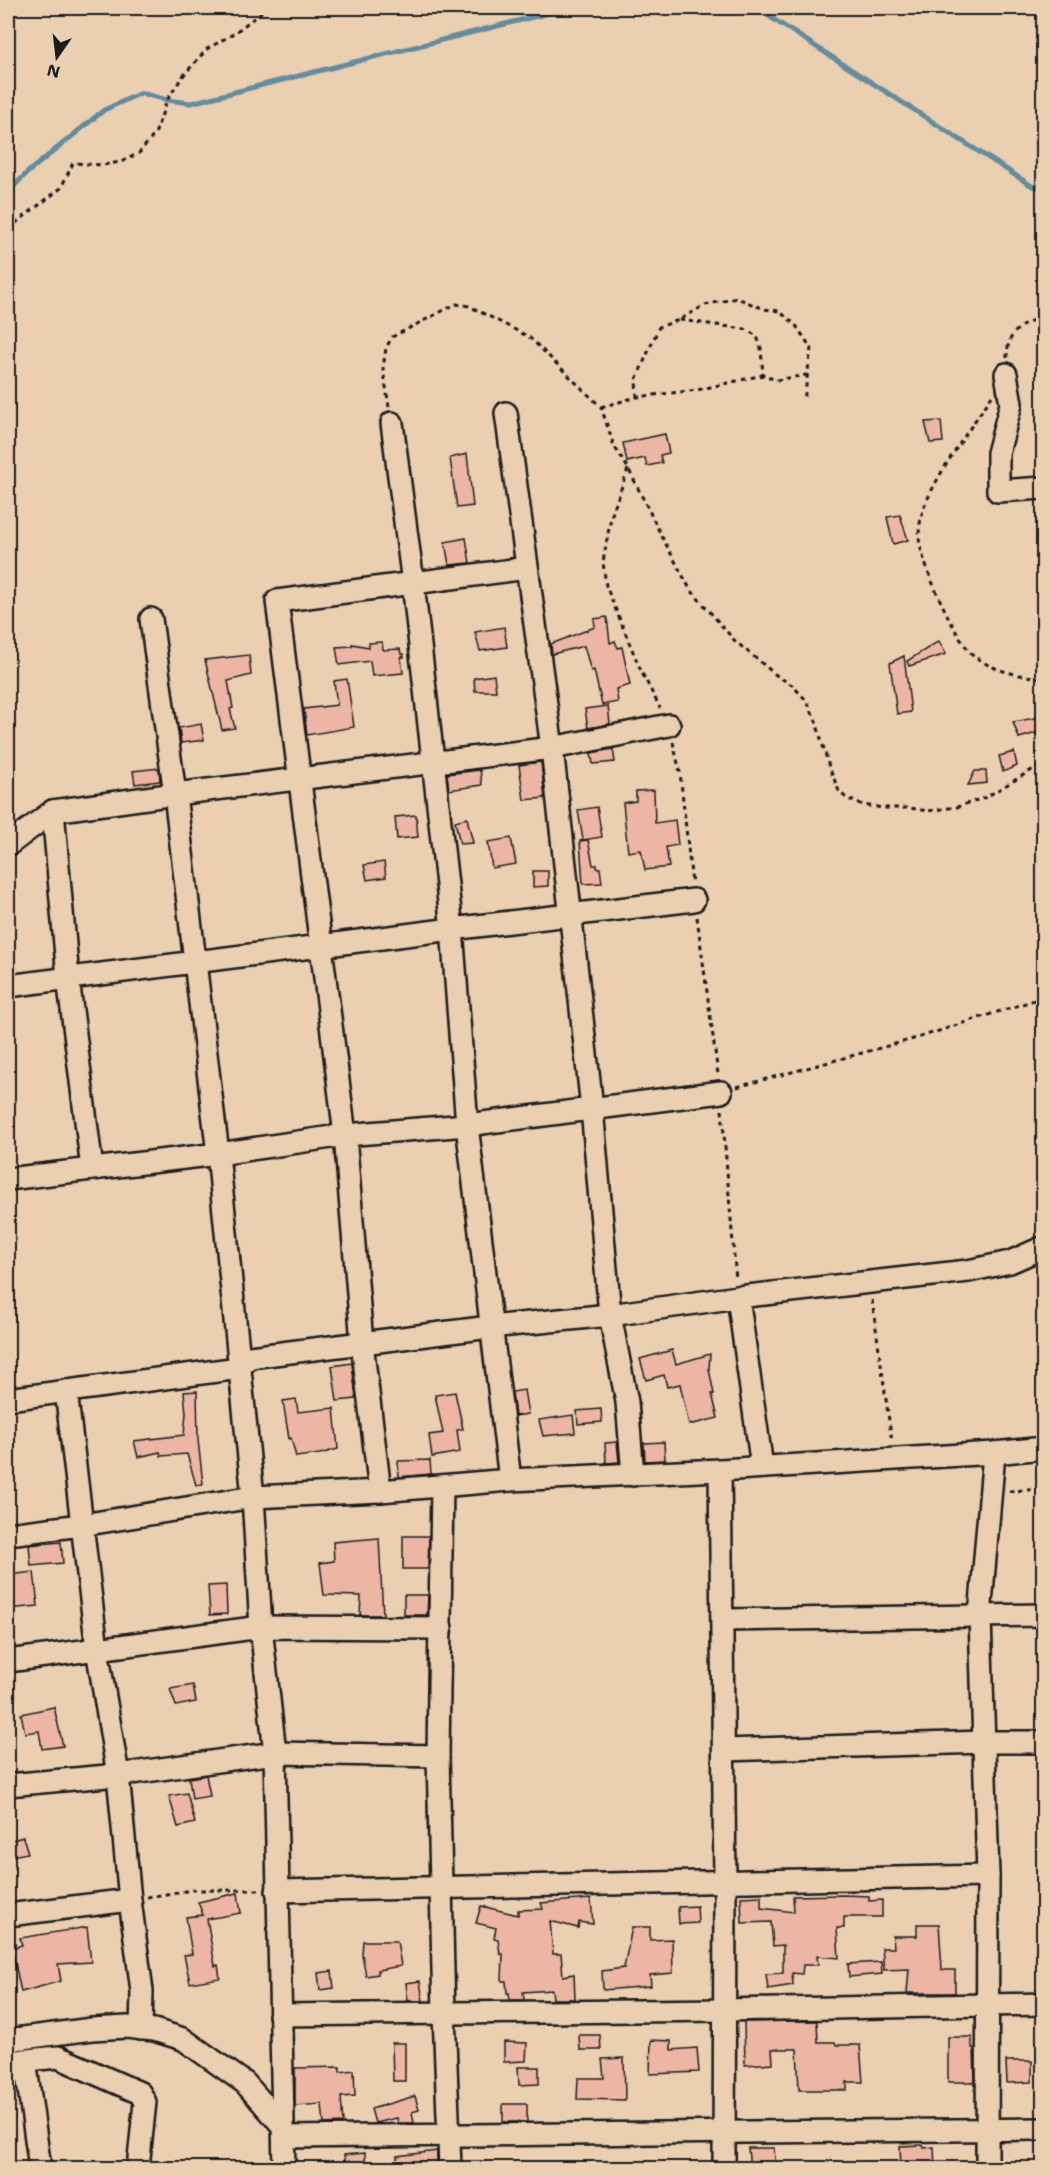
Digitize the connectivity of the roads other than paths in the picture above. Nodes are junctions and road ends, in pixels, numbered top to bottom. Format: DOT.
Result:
graph roads {
  1 [pos="1006,374"];
  2 [pos="506,412"];
  3 [pos="392,423"];
  4 [pos="1044,488"];
  5 [pos="527,568"];
  6 [pos="413,583"];
  7 [pos="150,619"];
  8 [pos="669,725"];
  9 [pos="552,748"];
  10 [pos="434,763"];
  11 [pos="300,779"];
  12 [pos="176,794"];
  13 [pos="53,811"];
  14 [pos="8,845"];
  15 [pos="694,900"];
  16 [pos="570,915"];
  17 [pos="452,929"];
  18 [pos="321,946"];
  19 [pos="196,962"];
  20 [pos="68,978"];
  21 [pos="8,986"];
  22 [pos="721,1092"];
  23 [pos="592,1108"];
  24 [pos="467,1125"];
  25 [pos="345,1136"];
  26 [pos="218,1154"];
  27 [pos="92,1169"];
  28 [pos="8,1179"];
  29 [pos="1044,1247"];
  30 [pos="738,1297"];
  31 [pos="610,1315"];
  32 [pos="490,1327"];
  33 [pos="362,1343"];
  34 [pos="239,1368"];
  35 [pos="66,1390"];
  36 [pos="8,1399"];
  37 [pos="1044,1448"];
  38 [pos="994,1453"];
  39 [pos="762,1467"];
  40 [pos="720,1470"];
  41 [pos="633,1475"];
  42 [pos="510,1480"];
  43 [pos="442,1486"];
  44 [pos="380,1491"];
  45 [pos="253,1497"];
  46 [pos="82,1525"];
  47 [pos="8,1534"];
  48 [pos="1044,1615"];
  49 [pos="980,1616"];
  50 [pos="723,1620"];
  51 [pos="261,1627"];
  52 [pos="441,1628"];
  53 [pos="97,1649"];
  54 [pos="8,1661"];
  55 [pos="985,1742"];
  56 [pos="1044,1742"];
  57 [pos="724,1750"];
  58 [pos="275,1753"];
  59 [pos="438,1756"];
  60 [pos="118,1775"];
  61 [pos="8,1785"];
  62 [pos="988,1876"];
  63 [pos="725,1882"];
  64 [pos="442,1887"];
  65 [pos="277,1891"];
  66 [pos="130,1900"];
  67 [pos="8,1915"];
  68 [pos="1044,2004"];
  69 [pos="988,2005"];
  70 [pos="724,2010"];
  71 [pos="444,2013"];
  72 [pos="280,2014"];
  73 [pos="92,2029"];
  74 [pos="141,2029"];
  75 [pos="8,2040"];
  76 [pos="58,2056"];
  77 [pos="16,2061"];
  78 [pos="988,2129"];
  79 [pos="1044,2129"];
  80 [pos="283,2131"];
  81 [pos="724,2132"];
  82 [pos="450,2135"];
  83 [pos="40,2169"];
  84 [pos="138,2169"];
  85 [pos="284,2169"];
  86 [pos="450,2169"];
  87 [pos="724,2169"];
  88 [pos="987,2169"];
  1 -- 4 [label="street"];
  2 -- 5 [label="street"];
  3 -- 6 [label="street"];
  5 -- 6 [label="street"];
  5 -- 9 [label="street"];
  6 -- 10 [label="street"];
  6 -- 11 [label="street"];
  7 -- 12 [label="street"];
  8 -- 9 [label="street"];
  9 -- 10 [label="street"];
  9 -- 16 [label="street"];
  10 -- 11 [label="street"];
  10 -- 17 [label="street"];
  11 -- 12 [label="street"];
  11 -- 18 [label="street"];
  12 -- 13 [label="street"];
  12 -- 19 [label="street"];
  13 -- 14 [label="street"];
  13 -- 20 [label="street"];
  15 -- 16 [label="street"];
  16 -- 17 [label="street"];
  16 -- 23 [label="street"];
  17 -- 18 [label="street"];
  17 -- 24 [label="street"];
  18 -- 19 [label="street"];
  18 -- 25 [label="street"];
  19 -- 20 [label="street"];
  19 -- 26 [label="street"];
  20 -- 21 [label="street"];
  20 -- 27 [label="street"];
  22 -- 23 [label="street"];
  23 -- 24 [label="street"];
  23 -- 31 [label="street"];
  24 -- 25 [label="street"];
  24 -- 32 [label="street"];
  25 -- 26 [label="street"];
  25 -- 33 [label="street"];
  26 -- 27 [label="street"];
  26 -- 34 [label="street"];
  27 -- 28 [label="street"];
  29 -- 30 [label="street"];
  30 -- 31 [label="street"];
  30 -- 39 [label="street"];
  31 -- 32 [label="street"];
  31 -- 41 [label="street"];
  32 -- 33 [label="street"];
  32 -- 42 [label="street"];
  33 -- 34 [label="street"];
  33 -- 44 [label="street"];
  34 -- 35 [label="street"];
  34 -- 45 [label="street"];
  35 -- 36 [label="street"];
  35 -- 46 [label="street"];
  37 -- 38 [label="street"];
  38 -- 39 [label="street"];
  38 -- 49 [label="street"];
  39 -- 40 [label="street"];
  40 -- 41 [label="street"];
  40 -- 50 [label="street"];
  41 -- 42 [label="street"];
  42 -- 43 [label="street"];
  43 -- 44 [label="street"];
  43 -- 52 [label="street"];
  44 -- 45 [label="street"];
  45 -- 46 [label="street"];
  45 -- 51 [label="street"];
  46 -- 47 [label="street"];
  46 -- 53 [label="street"];
  48 -- 49 [label="street"];
  49 -- 50 [label="street"];
  49 -- 55 [label="street"];
  50 -- 57 [label="street"];
  51 -- 52 [label="street"];
  51 -- 53 [label="street"];
  51 -- 58 [label="street"];
  52 -- 59 [label="street"];
  53 -- 54 [label="street"];
  53 -- 60 [label="street"];
  55 -- 56 [label="street"];
  55 -- 57 [label="street"];
  55 -- 62 [label="street"];
  57 -- 63 [label="street"];
  58 -- 59 [label="street"];
  58 -- 60 [label="street"];
  58 -- 65 [label="street"];
  59 -- 64 [label="street"];
  60 -- 61 [label="street"];
  60 -- 66 [label="street"];
  62 -- 63 [label="street"];
  62 -- 69 [label="street"];
  63 -- 64 [label="street"];
  63 -- 70 [label="street"];
  64 -- 65 [label="street"];
  64 -- 71 [label="street"];
  65 -- 72 [label="street"];
  66 -- 67 [label="street"];
  66 -- 74 [label="street"];
  68 -- 69 [label="street"];
  69 -- 70 [label="street"];
  69 -- 78 [label="street"];
  70 -- 71 [label="street"];
  70 -- 81 [label="street"];
  71 -- 72 [label="street"];
  71 -- 82 [label="street"];
  72 -- 80 [label="street"];
  73 -- 74 [label="street"];
  73 -- 75 [label="street"];
  73 -- 76 [label="street"];
  74 -- 80 [label="street"];
  76 -- 77 [label="street"];
  76 -- 84 [label="street"];
  77 -- 83 [label="street"];
  78 -- 79 [label="street"];
  78 -- 81 [label="street"];
  78 -- 88 [label="street"];
  80 -- 82 [label="street"];
  80 -- 85 [label="street"];
  81 -- 82 [label="street"];
  81 -- 87 [label="street"];
  82 -- 86 [label="street"];
}
